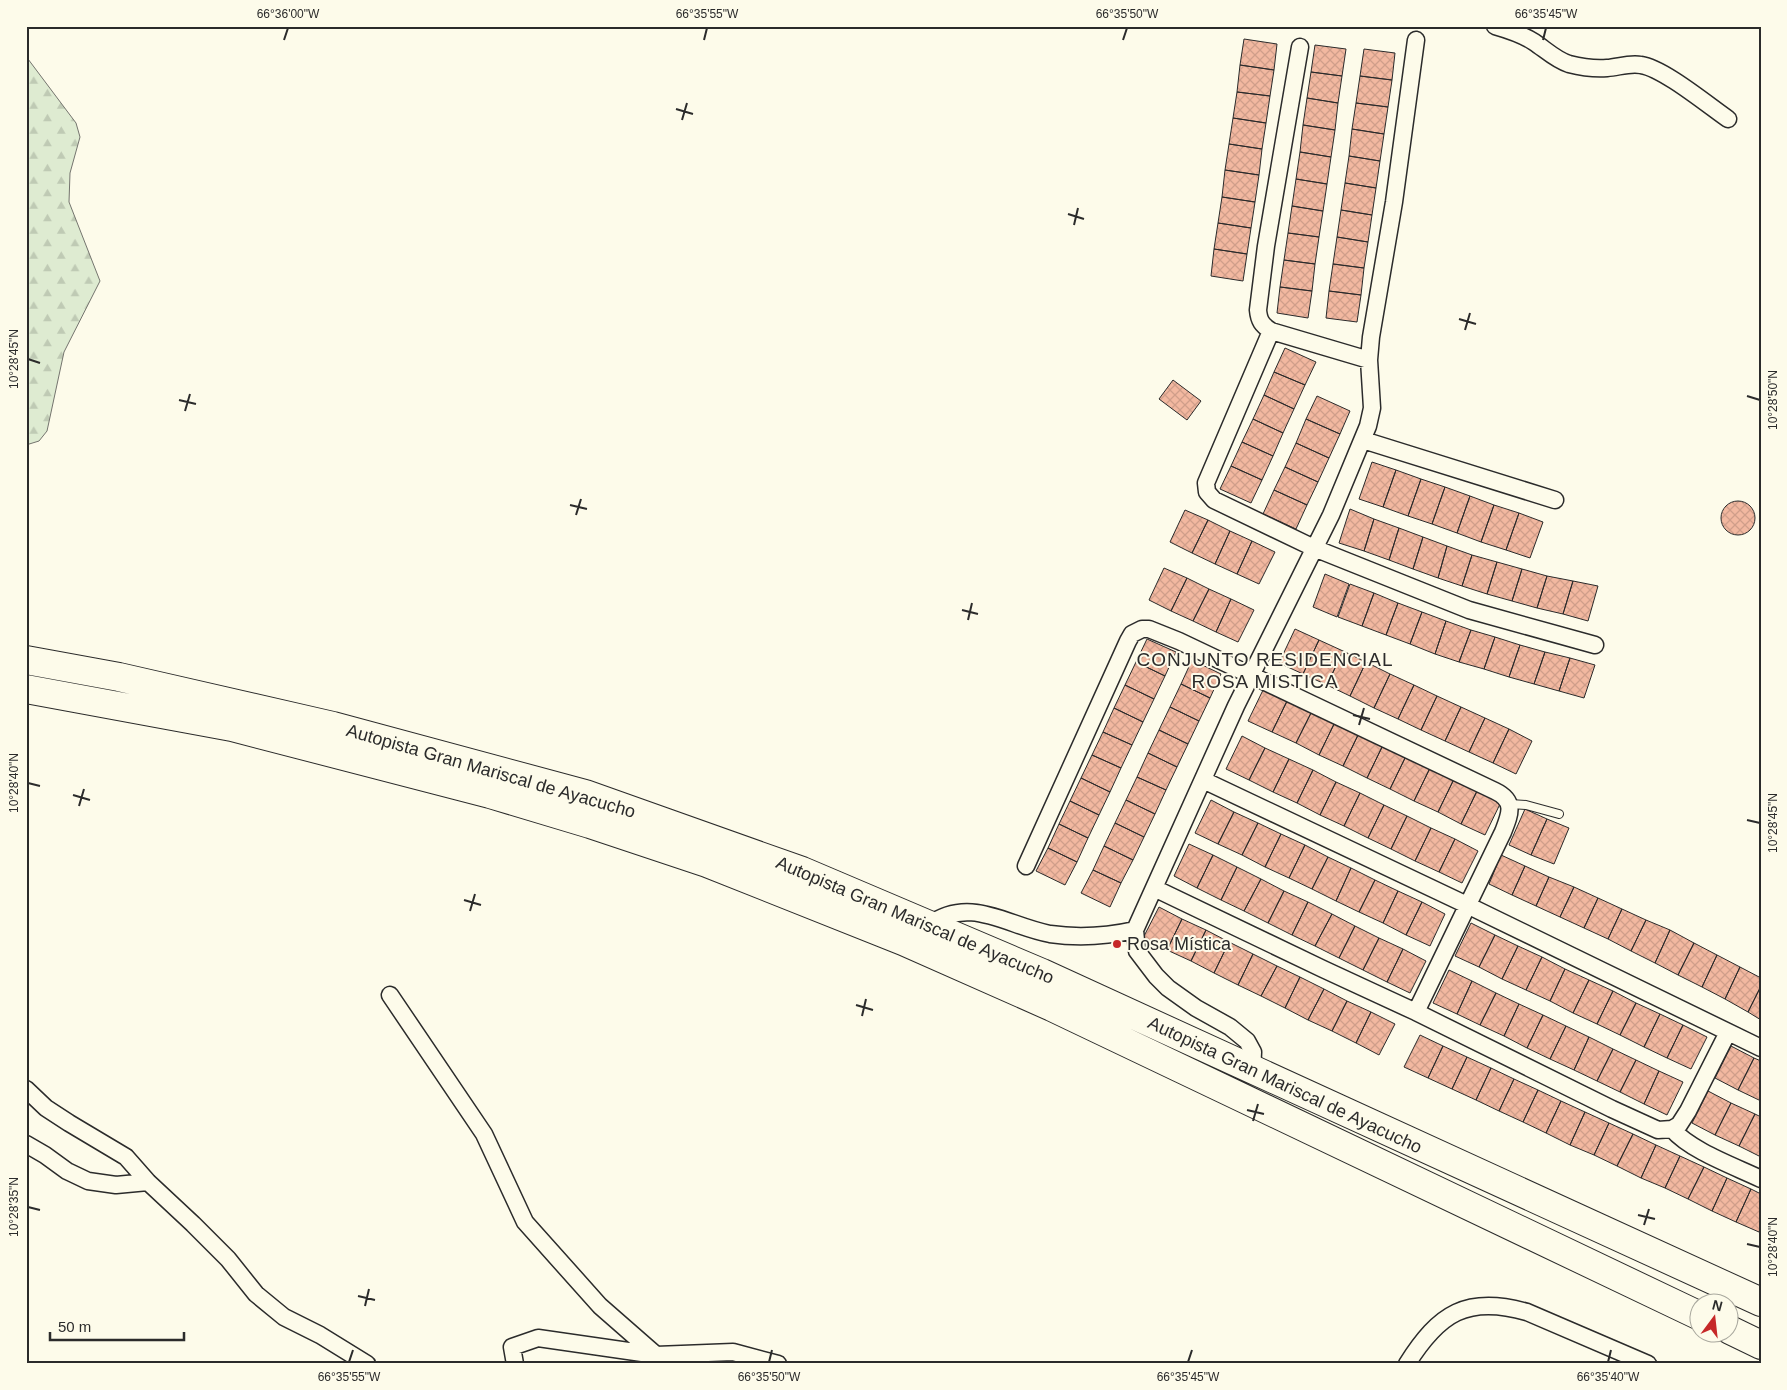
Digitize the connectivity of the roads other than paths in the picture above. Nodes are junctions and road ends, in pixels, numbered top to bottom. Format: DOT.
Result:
graph roads {
  1 [pos="1495,26"];
  2 [pos="1416,40"];
  3 [pos="1300,46"];
  4 [pos="1728,119"];
  5 [pos="1271,331"];
  6 [pos="1369,360"];
  7 [pos="1363,440"];
  8 [pos="1555,500"];
  9 [pos="1314,548"];
  10 [pos="1596,645"];
  11 [pos="26,660"];
  12 [pos="1251,676"];
  13 [pos="26,689"];
  14 [pos="1203,780"];
  15 [pos="1510,804"];
  16 [pos="1559,814"];
  17 [pos="1026,866"];
  18 [pos="1154,888"];
  19 [pos="1467,906"];
  20 [pos="929,925"];
  21 [pos="1135,930"];
  22 [pos="390,995"];
  23 [pos="1416,1012"];
  24 [pos="1728,1032"];
  25 [pos="1761,1048"];
  26 [pos="1252,1071"];
  27 [pos="26,1089"];
  28 [pos="1672,1129"];
  29 [pos="26,1144"];
  30 [pos="1761,1179"];
  31 [pos="148,1182"];
  32 [pos="1761,1302"];
  33 [pos="1690,1311"];
  34 [pos="1740,1335"];
  35 [pos="1761,1345"];
  36 [pos="656,1355"];
  37 [pos="367,1364"];
  38 [pos="515,1364"];
  39 [pos="778,1364"];
  40 [pos="1407,1364"];
  41 [pos="1648,1364"];
  1 -- 4 [label="street"];
  2 -- 6 [label="street"];
  3 -- 5 [label="street"];
  5 -- 6 [label="street"];
  5 -- 9 [label="street"];
  6 -- 7 [label="street"];
  7 -- 8 [label="street"];
  7 -- 9 [label="street"];
  9 -- 10 [label="street"];
  9 -- 12 [label="street"];
  11 -- 20 [label="highway, Autopista Gran Mariscal de Ayacucho"];
  12 -- 14 [label="street"];
  12 -- 15 [label="street"];
  12 -- 17 [label="street"];
  13 -- 33 [label="highway, Autopista Gran Mariscal de Ayacucho"];
  14 -- 18 [label="street"];
  14 -- 19 [label="street"];
  15 -- 16 [label="lane"];
  15 -- 19 [label="street"];
  18 -- 21 [label="street"];
  18 -- 23 [label="street"];
  19 -- 23 [label="street"];
  19 -- 24 [label="street"];
  20 -- 21 [label="street"];
  20 -- 26 [label="highway, Autopista Gran Mariscal de Ayacucho"];
  21 -- 26 [label="street"];
  22 -- 36 [label="street"];
  23 -- 28 [label="street"];
  24 -- 25 [label="street"];
  24 -- 28 [label="street"];
  26 -- 32 [label="highway, Autopista Gran Mariscal de Ayacucho"];
  27 -- 31 [label="street"];
  28 -- 30 [label="street"];
  29 -- 31 [label="street"];
  31 -- 37 [label="street"];
  34 -- 35 [label="highway"];
  36 -- 38 [label="street"];
  36 -- 39 [label="street"];
  40 -- 41 [label="street"];
}
